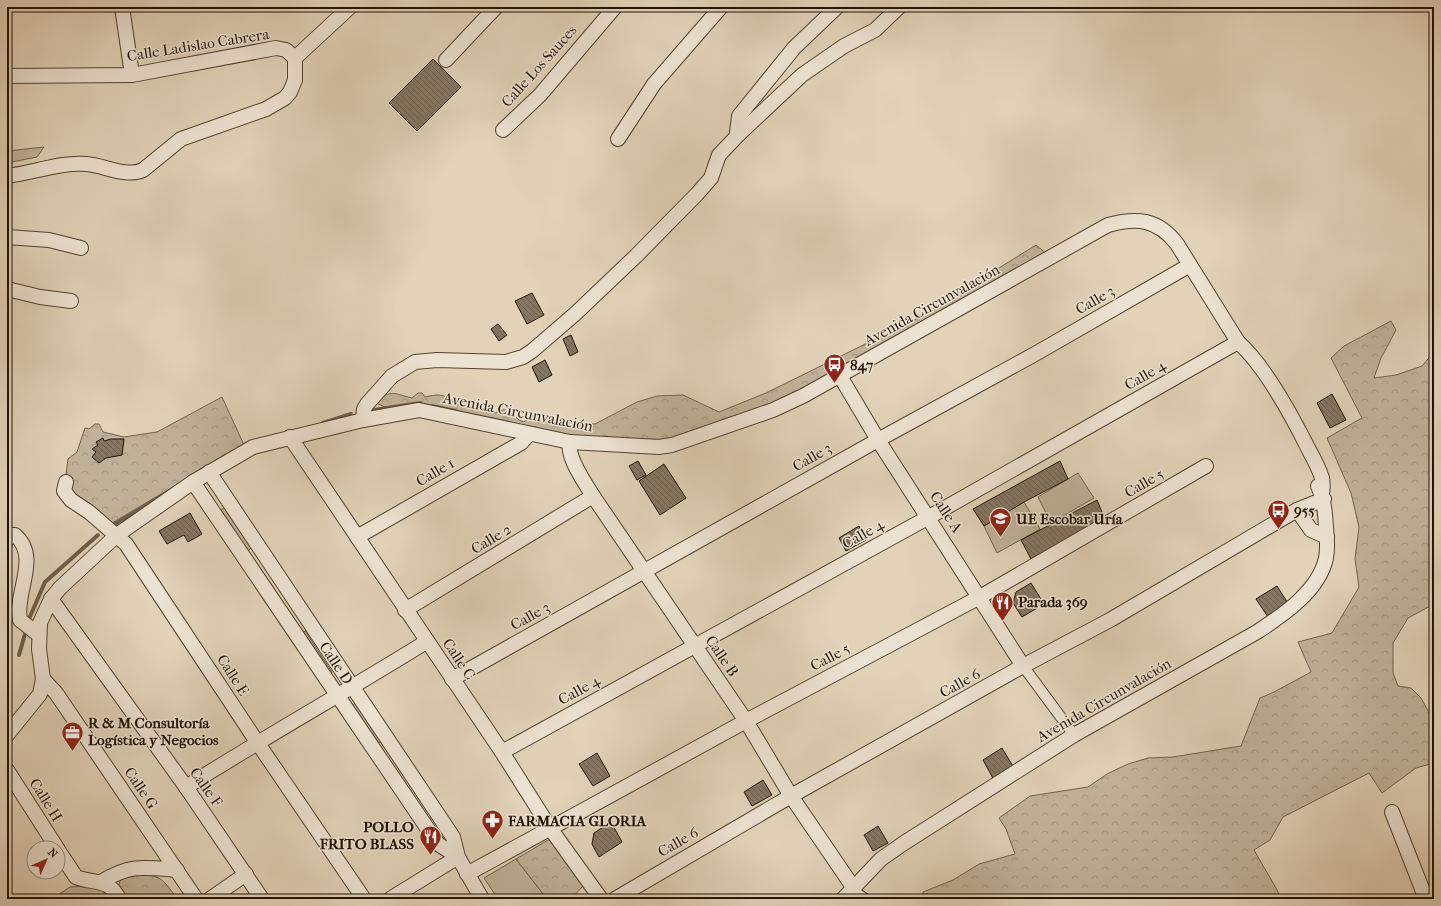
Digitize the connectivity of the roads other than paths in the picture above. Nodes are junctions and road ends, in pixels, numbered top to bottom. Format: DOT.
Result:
graph roads {
  1 [pos="122,7"];
  2 [pos="350,7"];
  3 [pos="496,7"];
  4 [pos="615,7"];
  5 [pos="721,7"];
  6 [pos="837,7"];
  7 [pos="899,7"];
  8 [pos="295,58"];
  9 [pos="446,60"];
  10 [pos="132,75"];
  11 [pos="7,76"];
  12 [pos="503,130"];
  13 [pos="739,134"];
  14 [pos="618,139"];
  15 [pos="7,176"];
  16 [pos="7,237"];
  17 [pos="80,248"];
  18 [pos="1190,265"];
  19 [pos="7,289"];
  20 [pos="71,301"];
  21 [pos="1239,342"];
  22 [pos="840,376"];
  23 [pos="363,420"];
  24 [pos="529,434"];
  25 [pos="290,437"];
  26 [pos="878,440"];
  27 [pos="570,442"];
  28 [pos="1206,466"];
  29 [pos="209,472"];
  30 [pos="66,482"];
  31 [pos="193,482"];
  32 [pos="594,496"];
  33 [pos="1323,496"];
  34 [pos="1297,510"];
  35 [pos="929,518"];
  36 [pos="117,535"];
  37 [pos="357,537"];
  38 [pos="1327,537"];
  39 [pos="7,540"];
  40 [pos="644,572"];
  41 [pos="980,597"];
  42 [pos="51,599"];
  43 [pos="405,610"];
  44 [pos="39,635"];
  45 [pos="426,642"];
  46 [pos="695,646"];
  47 [pos="1023,666"];
  48 [pos="42,679"];
  49 [pos="452,679"];
  50 [pos="352,688"];
  51 [pos="338,696"];
  52 [pos="746,721"];
  53 [pos="7,735"];
  54 [pos="1074,735"];
  55 [pos="257,742"];
  56 [pos="502,752"];
  57 [pos="7,770"];
  58 [pos="186,787"];
  59 [pos="791,796"];
  60 [pos="1392,812"];
  61 [pos="550,828"];
  62 [pos="51,840"];
  63 [pos="458,857"];
  64 [pos="66,862"];
  65 [pos="177,870"];
  66 [pos="246,874"];
  67 [pos="467,874"];
  68 [pos="101,882"];
  69 [pos="849,892"];
  70 [pos="393,898"];
  71 [pos="119,899"];
  72 [pos="196,899"];
  73 [pos="210,899"];
  74 [pos="262,899"];
  75 [pos="364,899"];
  76 [pos="482,899"];
  77 [pos="602,899"];
  78 [pos="615,899"];
  79 [pos="865,899"];
  80 [pos="1426,899"];
  1 -- 10 [label="street"];
  2 -- 8 [label="street"];
  3 -- 9 [label="street"];
  4 -- 12 [label="street, Calle Los Sauces"];
  5 -- 14 [label="street"];
  6 -- 13 [label="street"];
  7 -- 13 [label="street"];
  8 -- 10 [label="street, Calle Ladislao Cabrera"];
  8 -- 15 [label="street"];
  10 -- 11 [label="street, Calle Ladislao Cabrera"];
  13 -- 23 [label="street"];
  16 -- 17 [label="street"];
  18 -- 21 [label="street, Avenida Circunvalación"];
  18 -- 22 [label="street, Avenida Circunvalación"];
  18 -- 26 [label="street, Calle 3"];
  19 -- 20 [label="street"];
  21 -- 33 [label="street, Avenida Circunvalación"];
  21 -- 35 [label="street, Calle 4"];
  22 -- 26 [label="street, Calle A"];
  22 -- 27 [label="street, Avenida Circunvalación"];
  23 -- 24 [label="street, Avenida Circunvalación"];
  23 -- 25 [label="street, Avenida Circunvalación"];
  24 -- 27 [label="street, Avenida Circunvalación"];
  24 -- 37 [label="street, Calle 1"];
  25 -- 29 [label="street, Avenida Circunvalación"];
  25 -- 37 [label="street, Calle C"];
  26 -- 35 [label="street, Calle A"];
  26 -- 40 [label="street, Calle 3"];
  27 -- 32 [label="street, Calle B"];
  28 -- 41 [label="street, Calle 5"];
  29 -- 31 [label="street, Avenida Circunvalación"];
  29 -- 50 [label="street, Calle D"];
  30 -- 36 [label="street, Calle E"];
  31 -- 36 [label="street, Avenida Circunvalación"];
  31 -- 51 [label="street, Calle D"];
  32 -- 40 [label="street, Calle B"];
  32 -- 43 [label="street, Calle 2"];
  33 -- 34 [label="street, Calle 6"];
  33 -- 38 [label="street, Avenida Circunvalación"];
  34 -- 38 [label="street"];
  34 -- 47 [label="street, Calle 6"];
  35 -- 41 [label="street, Calle A"];
  35 -- 46 [label="street, Calle 4"];
  36 -- 42 [label="street, Avenida Circunvalación"];
  36 -- 55 [label="street, Calle E"];
  37 -- 43 [label="street, Calle C"];
  38 -- 54 [label="street, Avenida Circunvalación"];
  39 -- 44 [label="street"];
  40 -- 46 [label="street, Calle B"];
  40 -- 49 [label="street, Calle 3"];
  41 -- 47 [label="street, Calle A"];
  41 -- 52 [label="street, Calle 5"];
  42 -- 44 [label="street, Avenida Circunvalación"];
  42 -- 58 [label="street, Calle F"];
  43 -- 45 [label="street, Calle C"];
  44 -- 48 [label="street, Avenida Circunvalación"];
  45 -- 49 [label="street, Calle C"];
  45 -- 50 [label="street"];
  46 -- 52 [label="street, Calle B"];
  46 -- 56 [label="street, Calle 4"];
  47 -- 54 [label="street"];
  47 -- 59 [label="street, Calle 6"];
  48 -- 53 [label="street, Avenida Circunvalación"];
  48 -- 65 [label="street, Calle G"];
  49 -- 56 [label="street, Calle C"];
  50 -- 51 [label="street"];
  50 -- 63 [label="street, Calle D"];
  51 -- 55 [label="street"];
  51 -- 63 [label="street, Calle D"];
  52 -- 59 [label="street, Calle B"];
  52 -- 61 [label="street, Calle 5"];
  54 -- 69 [label="street, Avenida Circunvalación"];
  55 -- 58 [label="street"];
  55 -- 75 [label="street, Calle E"];
  56 -- 61 [label="street, Calle C"];
  57 -- 62 [label="street, Calle H"];
  58 -- 66 [label="street, Calle F"];
  59 -- 69 [label="street, Calle B"];
  59 -- 78 [label="street, Calle 6"];
  60 -- 80 [label="street"];
  61 -- 67 [label="street, Calle 5"];
  61 -- 77 [label="street, Calle C"];
  63 -- 67 [label="street, Calle D"];
  63 -- 70 [label="street"];
  64 -- 68 [label="street, Calle H"];
  65 -- 68 [label="street"];
  65 -- 72 [label="street, Calle G"];
  66 -- 73 [label="street"];
  66 -- 74 [label="street, Calle F"];
  67 -- 76 [label="street, Calle D"];
  68 -- 71 [label="street"];
  69 -- 79 [label="street"];
}
